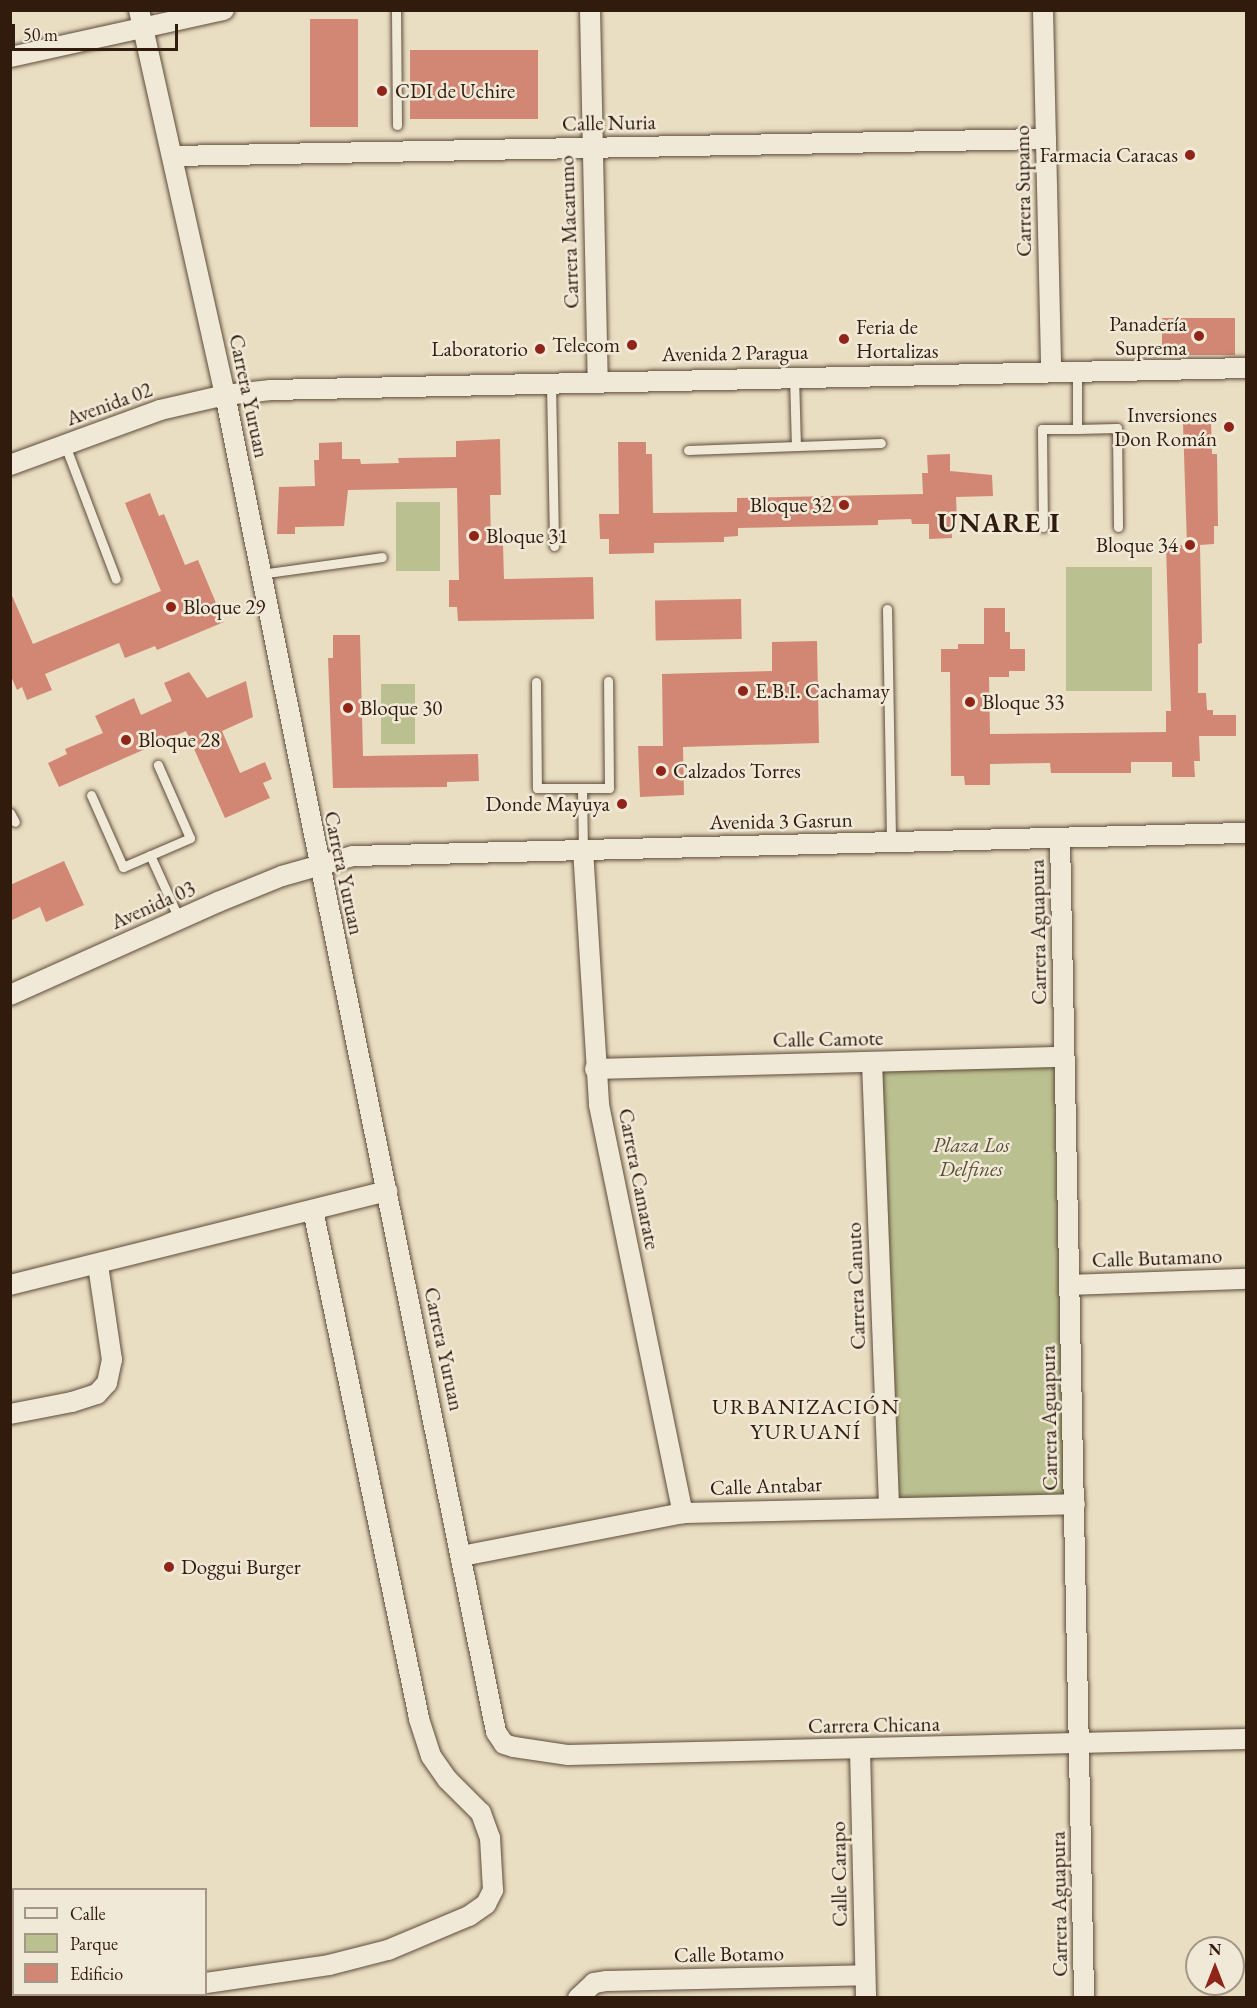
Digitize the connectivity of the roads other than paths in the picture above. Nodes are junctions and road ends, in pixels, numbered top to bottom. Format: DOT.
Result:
graph roads {
  1 [pos="224,10"];
  2 [pos="396,10"];
  3 [pos="590,10"];
  4 [pos="1043,10"];
  5 [pos="142,19"];
  6 [pos="10,57"];
  7 [pos="397,124"];
  8 [pos="1046,139"];
  9 [pos="591,148"];
  10 [pos="173,156"];
  11 [pos="1246,368"];
  12 [pos="1051,371"];
  13 [pos="1077,371"];
  14 [pos="794,376"];
  15 [pos="598,380"];
  16 [pos="550,381"];
  17 [pos="225,394"];
  18 [pos="1077,429"];
  19 [pos="881,443"];
  20 [pos="65,445"];
  21 [pos="796,446"];
  22 [pos="688,450"];
  23 [pos="10,465"];
  24 [pos="1043,527"];
  25 [pos="1118,527"];
  26 [pos="554,546"];
  27 [pos="382,558"];
  28 [pos="260,574"];
  29 [pos="116,579"];
  30 [pos="886,609"];
  31 [pos="608,681"];
  32 [pos="536,682"];
  33 [pos="158,765"];
  34 [pos="582,788"];
  35 [pos="91,795"];
  36 [pos="10,813"];
  37 [pos="15,822"];
  38 [pos="1246,833"];
  39 [pos="1060,838"];
  40 [pos="891,842"];
  41 [pos="583,849"];
  42 [pos="150,855"];
  43 [pos="318,864"];
  44 [pos="179,919"];
  45 [pos="10,995"];
  46 [pos="1064,1057"];
  47 [pos="872,1062"];
  48 [pos="594,1069"];
  49 [pos="387,1191"];
  50 [pos="313,1210"];
  51 [pos="98,1265"];
  52 [pos="1246,1279"];
  53 [pos="10,1285"];
  54 [pos="1070,1285"];
  55 [pos="10,1414"];
  56 [pos="1075,1504"];
  57 [pos="889,1507"];
  58 [pos="683,1514"];
  59 [pos="462,1556"];
  60 [pos="1246,1740"];
  61 [pos="504,1744"];
  62 [pos="1080,1744"];
  63 [pos="860,1750"];
  64 [pos="865,1976"];
  65 [pos="207,1983"];
  66 [pos="578,1998"];
  67 [pos="866,1998"];
  68 [pos="1084,1998"];
  1 -- 5 [label="street"];
  2 -- 7 [label="lane"];
  3 -- 9 [label="street, Carrera Macarumo"];
  4 -- 8 [label="street, Carrera Supamo"];
  5 -- 6 [label="street"];
  5 -- 10 [label="street, Carrera Yuruan"];
  8 -- 9 [label="street, Calle Nuria"];
  8 -- 12 [label="street, Carrera Supamo"];
  9 -- 10 [label="street, Calle Nuria"];
  9 -- 15 [label="street, Carrera Macarumo"];
  10 -- 17 [label="street, Carrera Yuruan"];
  11 -- 13 [label="street, Avenida 2 Paragua"];
  12 -- 13 [label="street, Avenida 2 Paragua"];
  12 -- 14 [label="street, Avenida 2 Paragua"];
  13 -- 18 [label="lane"];
  14 -- 15 [label="street, Avenida 2 Paragua"];
  14 -- 21 [label="lane"];
  15 -- 16 [label="street, Avenida 2 Paragua"];
  16 -- 17 [label="street, Avenida 2 Paragua"];
  16 -- 26 [label="lane"];
  17 -- 20 [label="street, Avenida 02"];
  17 -- 28 [label="street, Carrera Yuruan"];
  18 -- 24 [label="lane"];
  18 -- 25 [label="lane"];
  19 -- 21 [label="lane"];
  20 -- 23 [label="street, Avenida 02"];
  20 -- 29 [label="lane"];
  21 -- 22 [label="lane"];
  27 -- 28 [label="lane"];
  28 -- 43 [label="street, Carrera Yuruan"];
  30 -- 40 [label="lane"];
  31 -- 34 [label="lane"];
  32 -- 34 [label="lane"];
  33 -- 42 [label="lane"];
  34 -- 41 [label="lane"];
  35 -- 42 [label="lane"];
  36 -- 37 [label="lane"];
  38 -- 39 [label="street, Avenida 3 Gasrun"];
  39 -- 40 [label="street, Avenida 3 Gasrun"];
  39 -- 46 [label="street, Carrera Aguapura"];
  40 -- 41 [label="street, Avenida 3 Gasrun"];
  41 -- 43 [label="street, Avenida 3 Gasrun"];
  41 -- 48 [label="street, Carrera Camarate"];
  42 -- 44 [label="lane"];
  43 -- 44 [label="street, Avenida 03"];
  43 -- 49 [label="street, Carrera Yuruan"];
  44 -- 45 [label="street, Avenida 03"];
  46 -- 47 [label="street, Calle Camote"];
  46 -- 54 [label="street, Carrera Aguapura"];
  47 -- 48 [label="street, Calle Camote"];
  47 -- 57 [label="street, Carrera Canuto"];
  48 -- 58 [label="street, Carrera Camarate"];
  49 -- 50 [label="street"];
  49 -- 59 [label="street, Carrera Yuruan"];
  50 -- 51 [label="street"];
  50 -- 65 [label="street"];
  51 -- 53 [label="street"];
  51 -- 55 [label="street"];
  52 -- 54 [label="street, Calle Butamano"];
  54 -- 56 [label="street, Carrera Aguapura"];
  56 -- 57 [label="street, Calle Antabar"];
  56 -- 62 [label="street, Carrera Aguapura"];
  57 -- 58 [label="street, Calle Antabar"];
  58 -- 59 [label="street, Calle Antabar"];
  59 -- 61 [label="street, Carrera Yuruan"];
  60 -- 62 [label="street, Carrera Chicana"];
  61 -- 63 [label="street, Carrera Chicana"];
  62 -- 63 [label="street, Carrera Chicana"];
  62 -- 68 [label="street, Carrera Aguapura"];
  63 -- 64 [label="street, Calle Carapo"];
  64 -- 66 [label="street, Calle Botamo"];
  64 -- 67 [label="street, Calle Carapo"];
}
